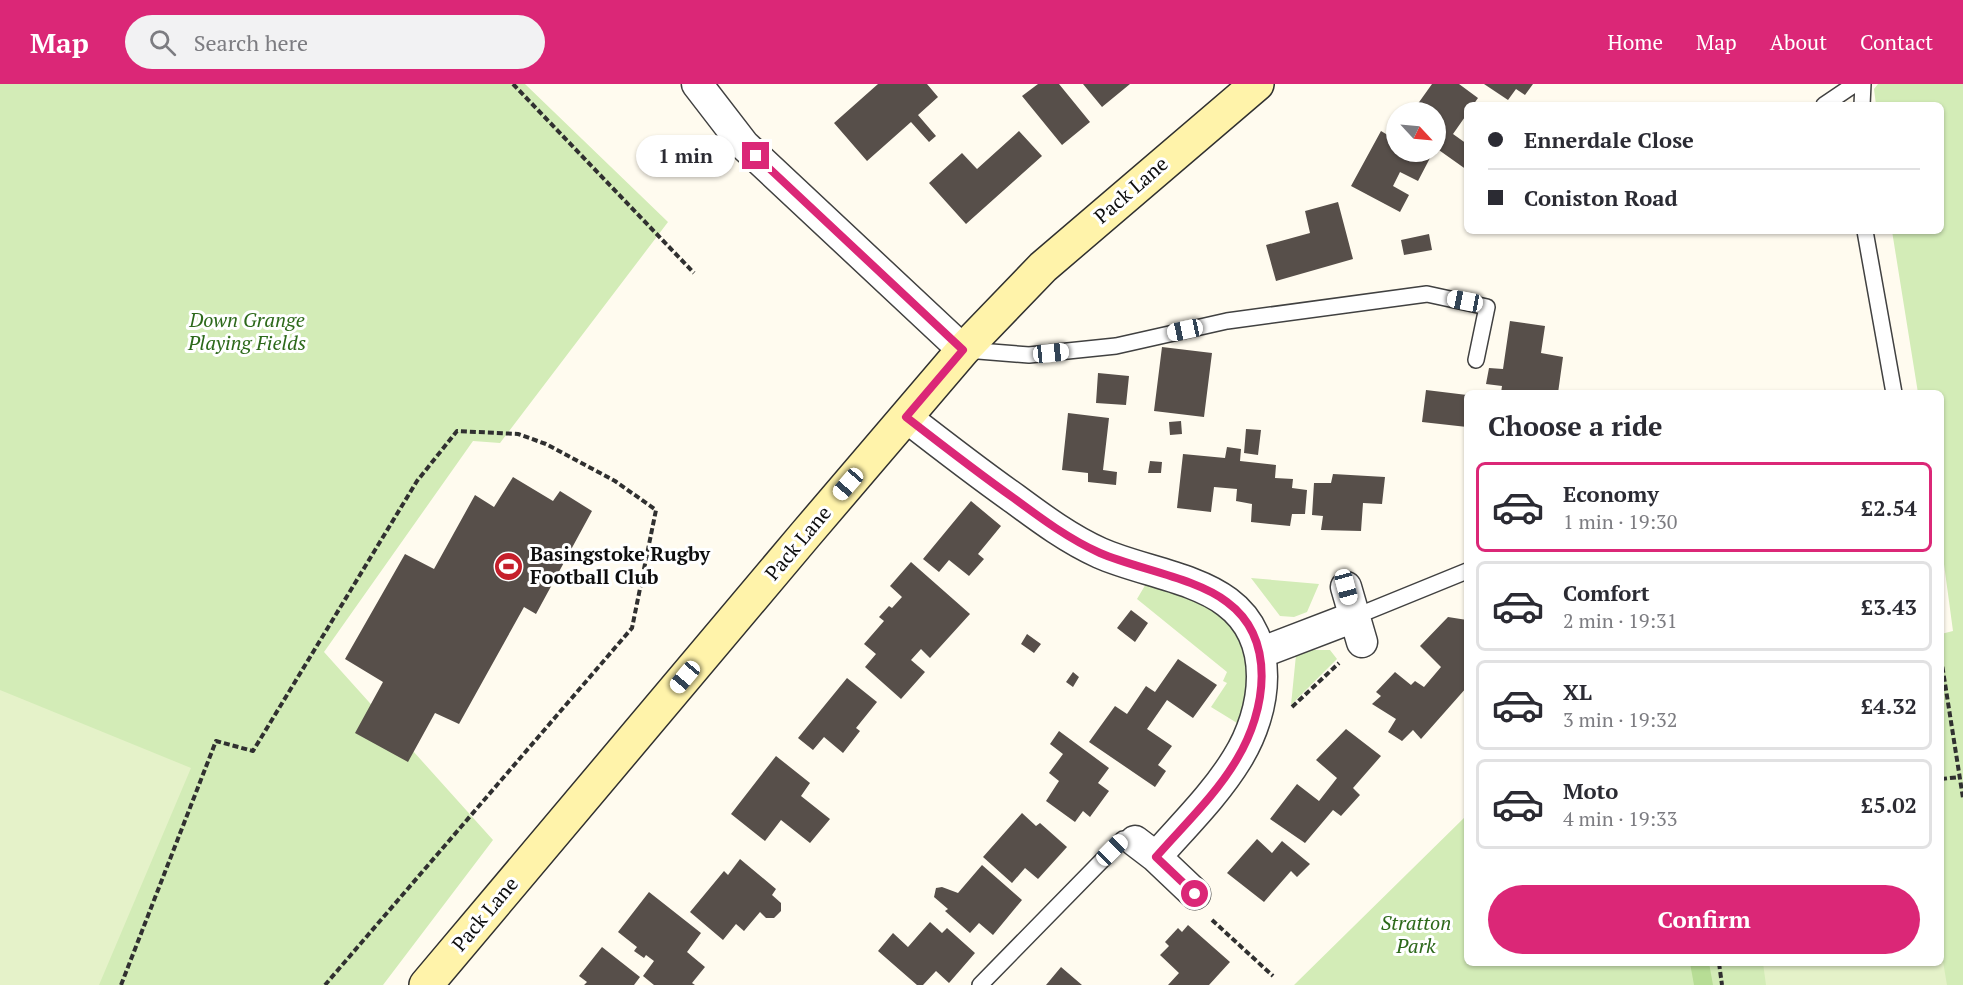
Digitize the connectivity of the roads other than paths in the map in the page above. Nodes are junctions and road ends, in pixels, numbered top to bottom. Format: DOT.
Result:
graph roads {
  1 [pos="697,84"];
  2 [pos="1257,84"];
  3 [pos="1855,84"];
  4 [pos="1863,84"];
  5 [pos="1828,102"];
  6 [pos="1862,102"];
  7 [pos="1866,234"];
  8 [pos="963,350"];
  9 [pos="1476,360"];
  10 [pos="1893,390"];
  11 [pos="906,417"];
  12 [pos="1464,572"];
  13 [pos="1346,587"];
  14 [pos="1358,629"];
  15 [pos="1260,653"];
  16 [pos="1145,849"];
  17 [pos="1195,894"];
  18 [pos="426,985"];
  19 [pos="980,985"];
  1 -- 8 [label="street"];
  2 -- 8 [label="street, Pack Lane"];
  3 -- 5 [label="lane"];
  4 -- 6 [label="lane"];
  7 -- 10 [label="lane"];
  8 -- 9 [label="lane"];
  8 -- 11 [label="street, Pack Lane"];
  11 -- 15 [label="street"];
  11 -- 18 [label="street, Pack Lane"];
  12 -- 14 [label="lane"];
  13 -- 14 [label="street"];
  14 -- 15 [label="street"];
  15 -- 16 [label="street"];
  16 -- 17 [label="street"];
  16 -- 19 [label="lane"];
}
